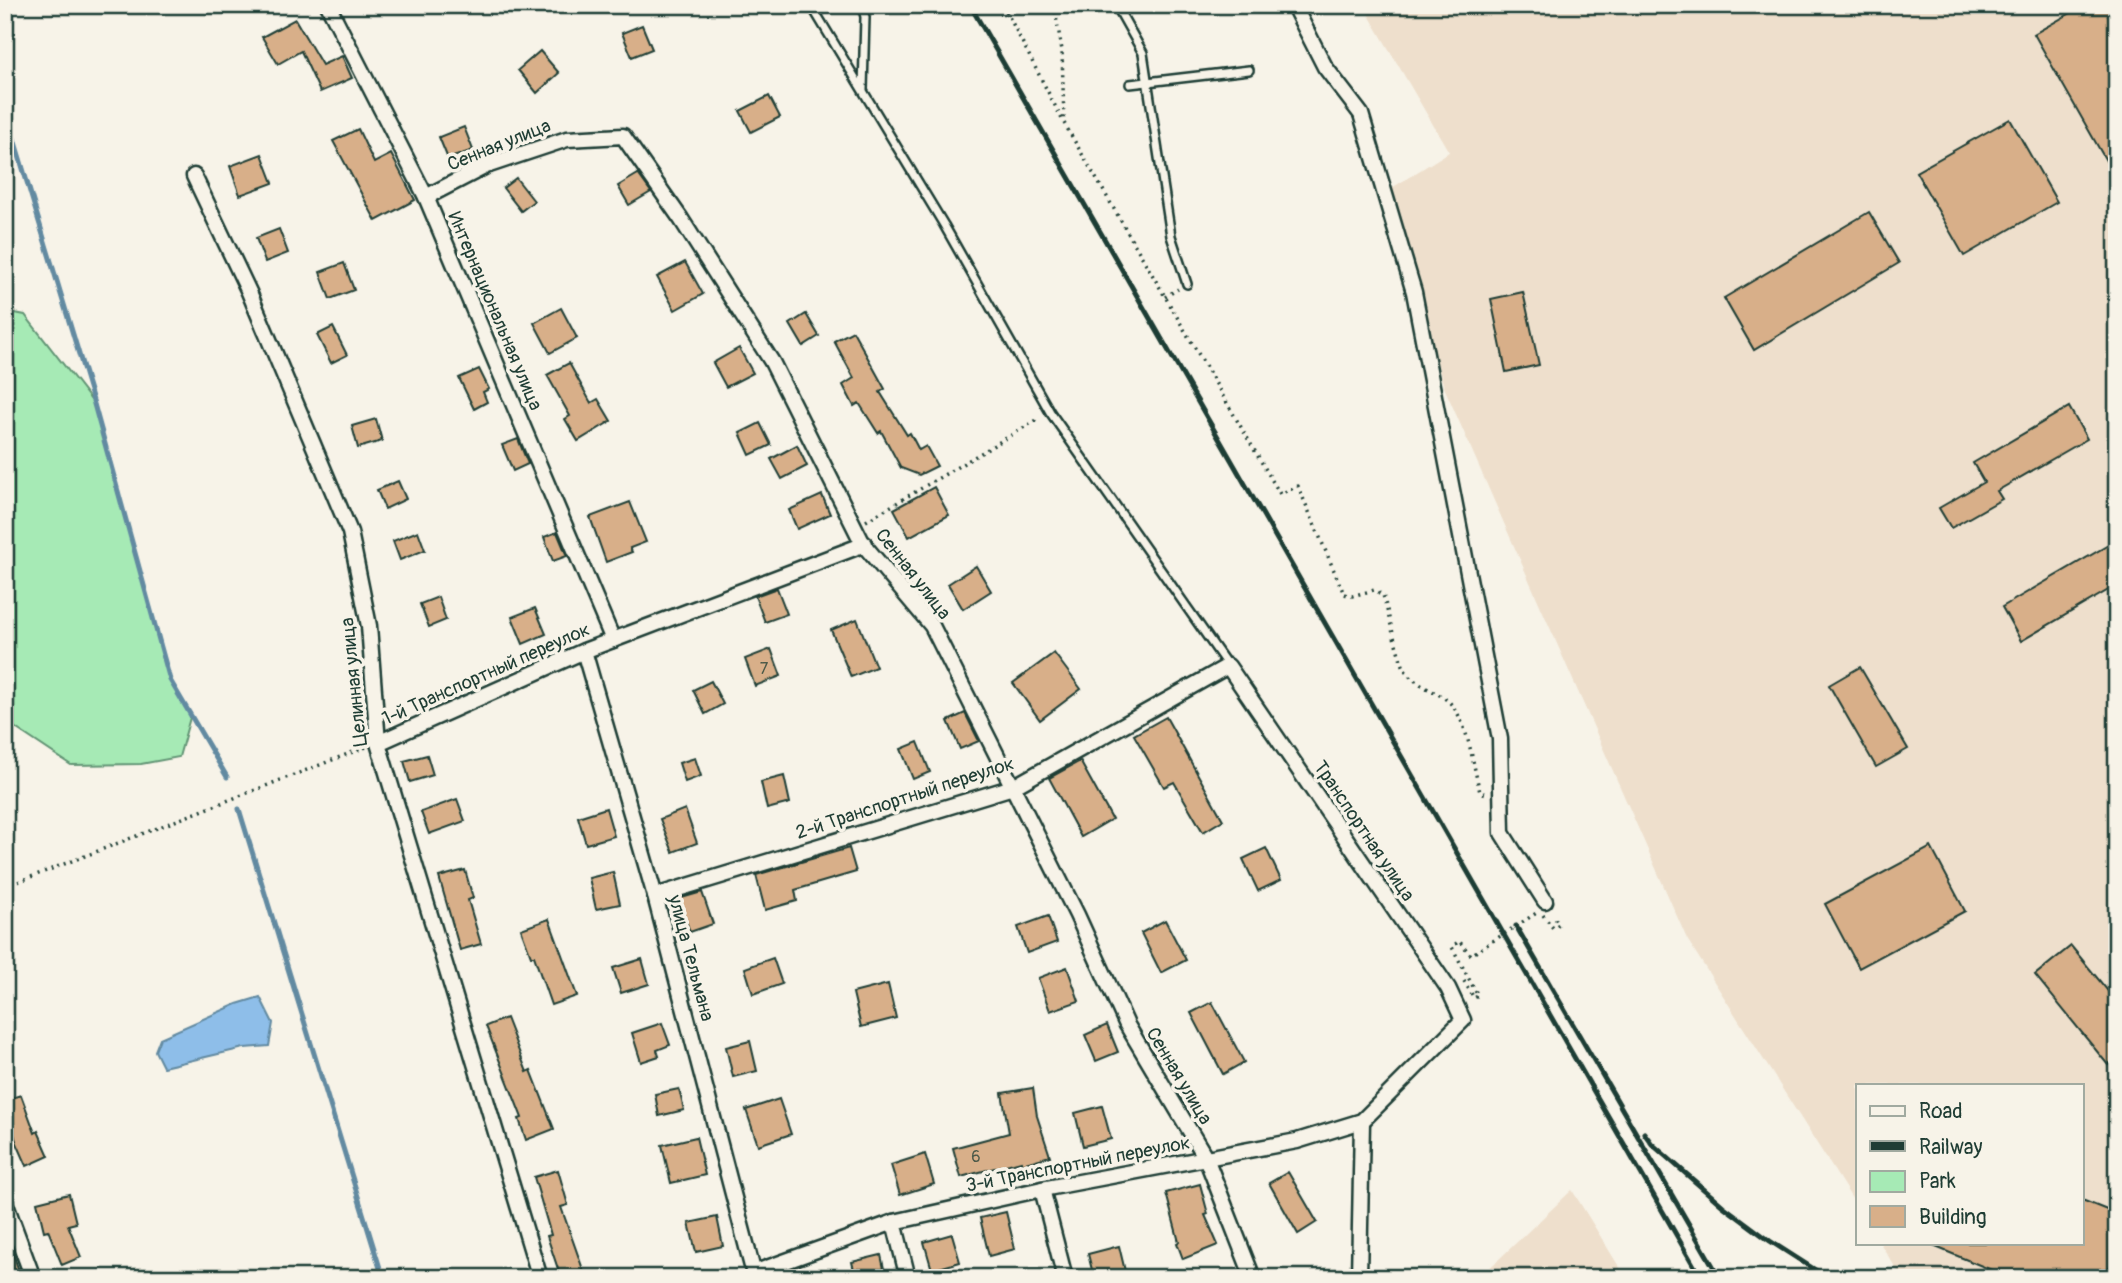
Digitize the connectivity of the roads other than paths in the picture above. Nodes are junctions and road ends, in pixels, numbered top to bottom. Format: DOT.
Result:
graph roads {
  1 [pos="328,5"];
  2 [pos="810,5"];
  3 [pos="862,5"];
  4 [pos="1116,5"];
  5 [pos="1296,5"];
  6 [pos="1249,70"];
  7 [pos="1148,82"];
  8 [pos="1130,84"];
  9 [pos="863,90"];
  10 [pos="194,176"];
  11 [pos="426,197"];
  12 [pos="1187,284"];
  13 [pos="864,544"];
  14 [pos="613,639"];
  15 [pos="584,651"];
  16 [pos="1228,666"];
  17 [pos="378,743"];
  18 [pos="1013,787"];
  19 [pos="655,896"];
  20 [pos="1545,901"];
  21 [pos="1463,1020"];
  22 [pos="1362,1121"];
  23 [pos="1206,1158"];
  24 [pos="1042,1189"];
  25 [pos="5,1202"];
  26 [pos="894,1222"];
  27 [pos="753,1276"];
  28 [pos="33,1278"];
  29 [pos="540,1278"];
  30 [pos="908,1278"];
  31 [pos="1065,1278"];
  32 [pos="1253,1278"];
  33 [pos="1359,1278"];
  1 -- 11 [label="street, Интернациональная улица"];
  2 -- 9 [label="lane"];
  3 -- 9 [label="lane"];
  4 -- 7 [label="lane"];
  5 -- 20 [label="street"];
  6 -- 7 [label="lane"];
  7 -- 8 [label="lane"];
  7 -- 12 [label="lane"];
  9 -- 16 [label="lane"];
  10 -- 17 [label="street, Целинная улица"];
  11 -- 13 [label="street, Сенная улица"];
  11 -- 14 [label="street, Интернациональная улица"];
  13 -- 14 [label="street, 1-й Транспортный переулок"];
  13 -- 18 [label="street, Сенная улица"];
  14 -- 15 [label="street, 1-й Транспортный переулок"];
  15 -- 17 [label="street, 1-й Транспортный переулок"];
  15 -- 19 [label="street, улица Тельмана"];
  16 -- 18 [label="street, 2-й Транспортный переулок"];
  16 -- 21 [label="street, Транспортная улица"];
  17 -- 29 [label="street, Целинная улица"];
  18 -- 19 [label="street, 2-й Транспортный переулок"];
  18 -- 23 [label="street, Сенная улица"];
  19 -- 27 [label="street, улица Тельмана"];
  21 -- 22 [label="street, 3-й Транспортный переулок"];
  22 -- 23 [label="street, 3-й Транспортный переулок"];
  22 -- 33 [label="street"];
  23 -- 24 [label="street, 3-й Транспортный переулок"];
  23 -- 32 [label="street, Сенная улица"];
  24 -- 26 [label="street, 3-й Транспортный переулок"];
  24 -- 31 [label="street"];
  25 -- 28 [label="street"];
  26 -- 27 [label="street, 3-й Транспортный переулок"];
  26 -- 30 [label="street"];
}
